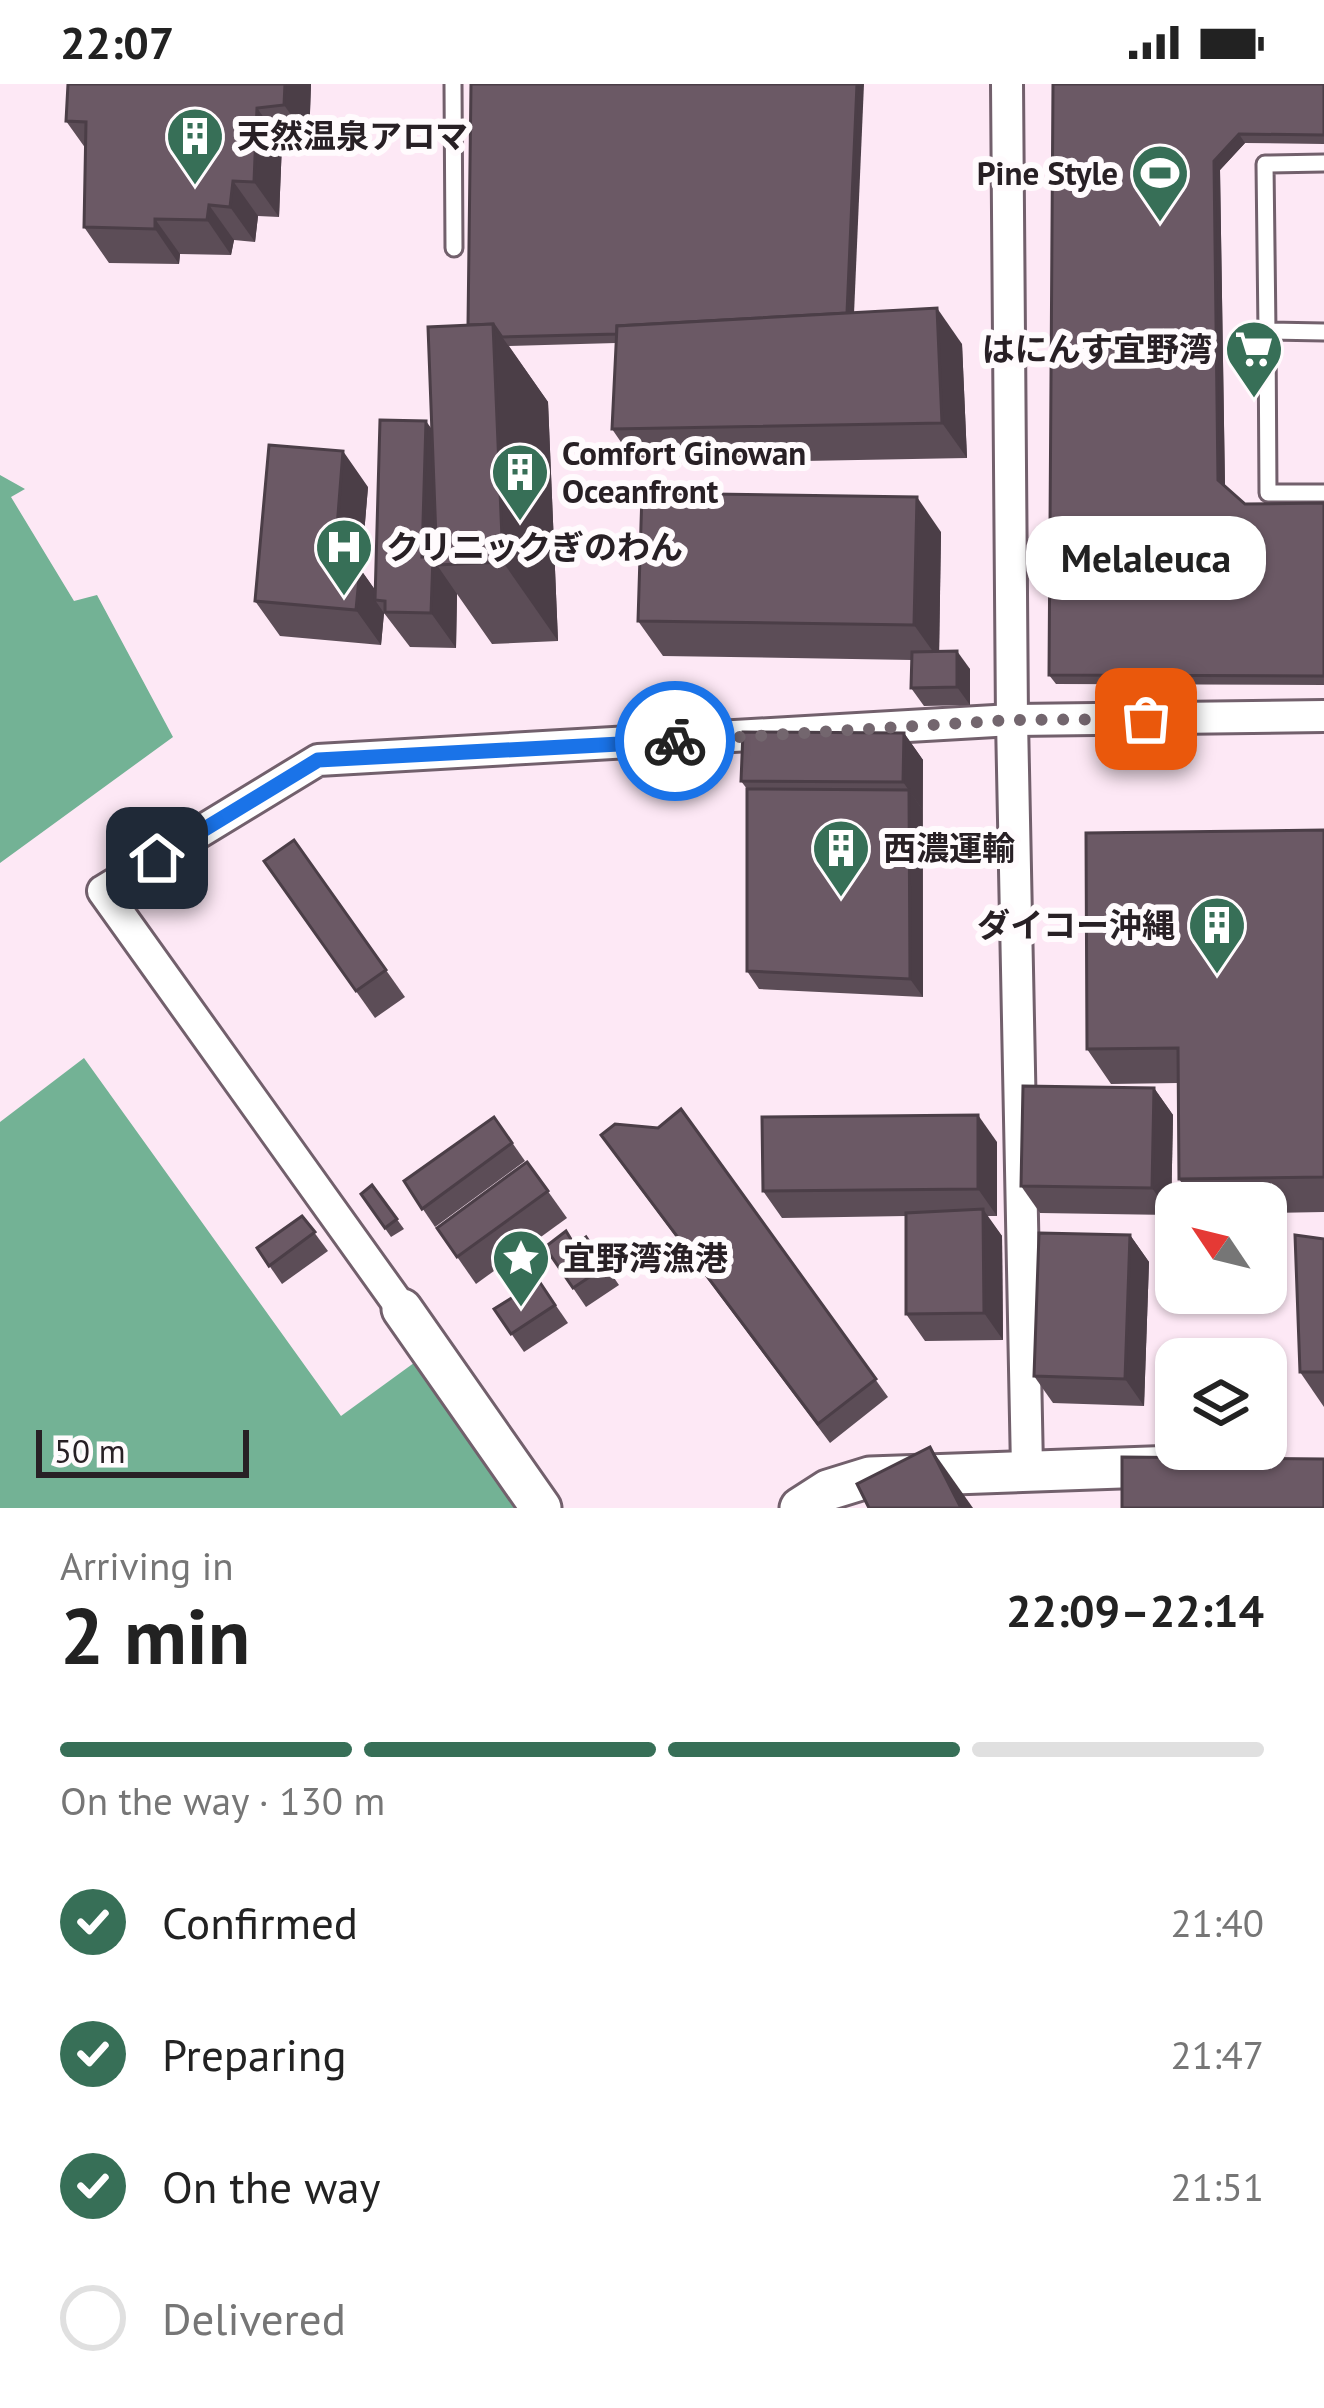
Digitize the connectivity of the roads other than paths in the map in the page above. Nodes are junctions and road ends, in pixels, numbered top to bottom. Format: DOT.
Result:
graph roads {
  1 [pos="453,84"];
  2 [pos="1007,84"];
  3 [pos="1324,163"];
  4 [pos="454,248"];
  5 [pos="1267,332"];
  6 [pos="1324,332"];
  7 [pos="1324,493"];
  8 [pos="1324,716"];
  9 [pos="1012,720"];
  10 [pos="402,1309"];
  11 [pos="1155,1467"];
  12 [pos="1027,1468"];
  13 [pos="822,1502"];
  14 [pos="541,1508"];
  1 -- 4 [label="lane"];
  2 -- 9 [label="street"];
  3 -- 5 [label="lane"];
  5 -- 6 [label="lane"];
  5 -- 7 [label="lane"];
  8 -- 9 [label="street"];
  9 -- 10 [label="street"];
  9 -- 12 [label="street"];
  10 -- 14 [label="street"];
  11 -- 12 [label="street"];
  12 -- 13 [label="street"];
}
